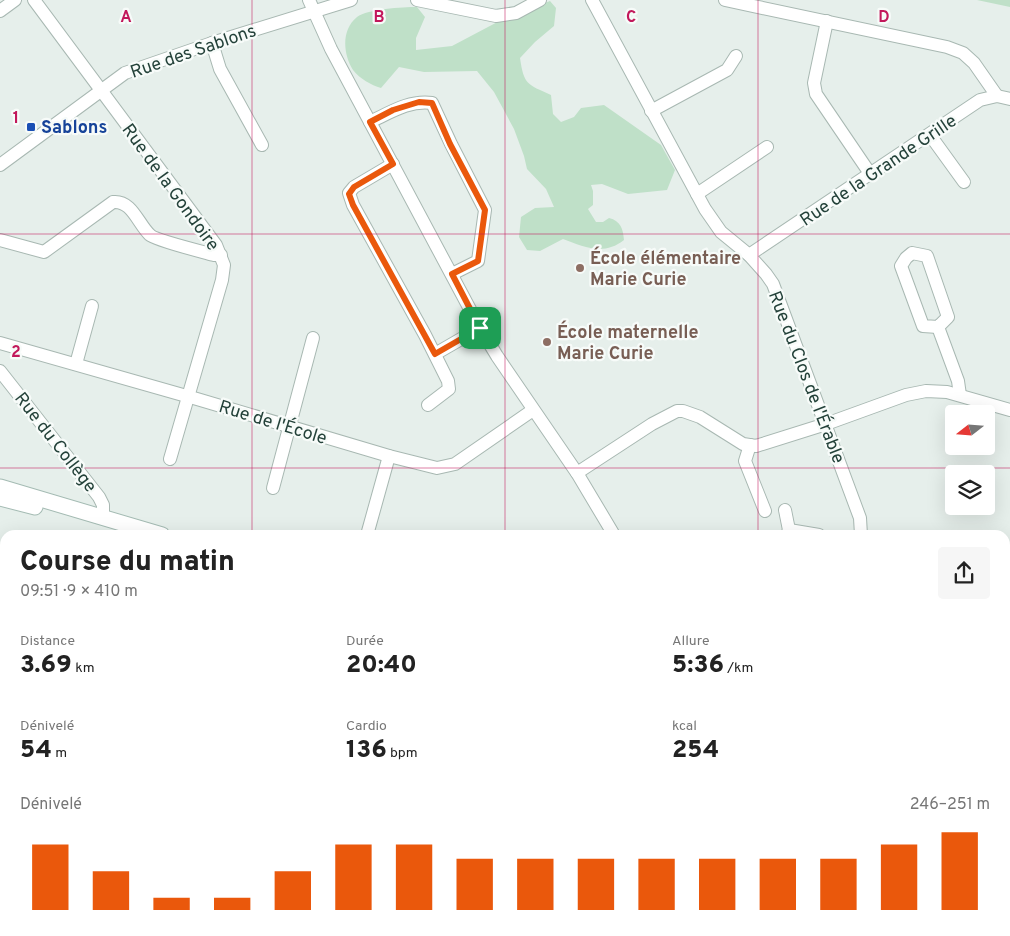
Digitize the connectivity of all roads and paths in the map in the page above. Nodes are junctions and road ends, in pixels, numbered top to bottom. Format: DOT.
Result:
graph roads {
  1 [pos="15,0"];
  2 [pos="34,0"];
  3 [pos="351,0"];
  4 [pos="417,0"];
  5 [pos="540,0"];
  6 [pos="592,0"];
  7 [pos="725,0"];
  8 [pos="311,6"];
  9 [pos="0,11"];
  10 [pos="827,21"];
  11 [pos="212,43"];
  12 [pos="736,56"];
  13 [pos="101,91"];
  14 [pos="997,96"];
  15 [pos="1010,99"];
  16 [pos="651,111"];
  17 [pos="370,122"];
  18 [pos="930,135"];
  19 [pos="262,145"];
  20 [pos="767,147"];
  21 [pos="393,164"];
  22 [pos="0,165"];
  23 [pos="871,175"];
  24 [pos="964,182"];
  25 [pos="698,194"];
  26 [pos="0,240"];
  27 [pos="221,255"];
  28 [pos="749,256"];
  29 [pos="452,274"];
  30 [pos="92,306"];
  31 [pos="938,327"];
  32 [pos="480,328"];
  33 [pos="313,338"];
  34 [pos="0,343"];
  35 [pos="435,354"];
  36 [pos="76,364"];
  37 [pos="0,371"];
  38 [pos="960,395"];
  39 [pos="187,396"];
  40 [pos="428,405"];
  41 [pos="533,410"];
  42 [pos="1010,410"];
  43 [pos="826,424"];
  44 [pos="290,426"];
  45 [pos="750,445"];
  46 [pos="389,456"];
  47 [pos="170,459"];
  48 [pos="577,473"];
  49 [pos="0,486"];
  50 [pos="273,488"];
  51 [pos="0,498"];
  52 [pos="765,510"];
  53 [pos="785,510"];
  54 [pos="103,516"];
  55 [pos="113,530"];
  56 [pos="143,530"];
  57 [pos="368,530"];
  58 [pos="611,530"];
  59 [pos="788,530"];
  60 [pos="861,530"];
  1 -- 9 [label="street"];
  2 -- 13 [label="street, Rue de la Gondoire"];
  3 -- 8 [label="street, Rue des Sablons"];
  4 -- 5 [label="street"];
  6 -- 16 [label="street, Rue du Clos de l'Érable"];
  7 -- 10 [label="street"];
  8 -- 11 [label="street, Rue des Sablons"];
  8 -- 17 [label="street"];
  10 -- 14 [label="street"];
  10 -- 23 [label="street"];
  11 -- 13 [label="street, Rue des Sablons"];
  11 -- 19 [label="street"];
  12 -- 16 [label="street"];
  13 -- 22 [label="street, Rue des Sablons"];
  13 -- 27 [label="street, Rue de la Gondoire"];
  14 -- 15 [label="street"];
  14 -- 18 [label="street, Rue de la Grande Grille"];
  16 -- 25 [label="street, Rue du Clos de l'Érable"];
  17 -- 21 [label="street"];
  17 -- 29 [label="street"];
  18 -- 23 [label="street, Rue de la Grande Grille"];
  18 -- 24 [label="street"];
  20 -- 25 [label="street"];
  21 -- 29 [label="street"];
  21 -- 35 [label="street"];
  23 -- 28 [label="street, Rue de la Grande Grille"];
  25 -- 28 [label="street, Rue du Clos de l'Érable"];
  26 -- 27 [label="street"];
  27 -- 39 [label="street, Rue de la Gondoire"];
  28 -- 43 [label="street, Rue du Clos de l'Érable"];
  29 -- 32 [label="street"];
  30 -- 36 [label="street"];
  31 -- 31 [label="street"];
  31 -- 38 [label="street"];
  32 -- 35 [label="street"];
  32 -- 41 [label="street"];
  33 -- 44 [label="street"];
  34 -- 36 [label="street, Rue de l'École"];
  35 -- 40 [label="street"];
  36 -- 39 [label="street, Rue de l'École"];
  37 -- 54 [label="street, Rue du Collège"];
  38 -- 42 [label="street"];
  38 -- 43 [label="street"];
  39 -- 44 [label="street, Rue de l'École"];
  39 -- 47 [label="street, Rue de la Gondoire"];
  41 -- 46 [label="street, Rue de l'École"];
  41 -- 48 [label="street"];
  43 -- 45 [label="street"];
  43 -- 60 [label="street, Rue du Clos de l'Érable"];
  44 -- 46 [label="street, Rue de l'École"];
  44 -- 50 [label="street"];
  45 -- 48 [label="street"];
  45 -- 52 [label="street"];
  46 -- 57 [label="street"];
  48 -- 58 [label="street"];
  49 -- 54 [label="main road"];
  51 -- 55 [label="main road"];
  53 -- 59 [label="street"];
  54 -- 56 [label="main road"];
}
